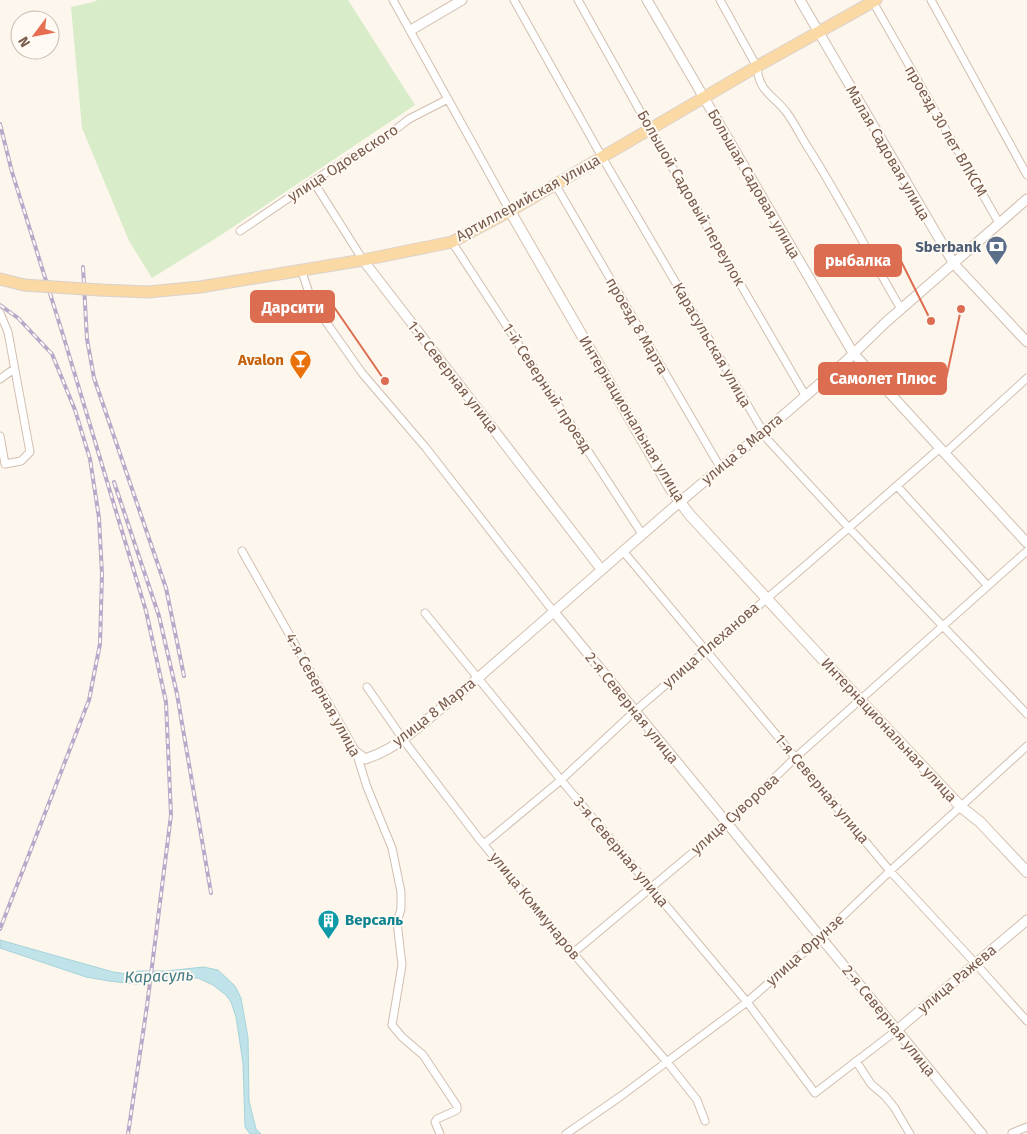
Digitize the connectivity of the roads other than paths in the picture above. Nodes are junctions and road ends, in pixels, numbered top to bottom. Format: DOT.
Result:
graph roads {
  1 [pos="393,0"];
  2 [pos="462,0"];
  3 [pos="514,0"];
  4 [pos="578,0"];
  5 [pos="647,0"];
  6 [pos="720,0"];
  7 [pos="800,0"];
  8 [pos="931,0"];
  9 [pos="874,1"];
  10 [pos="411,30"];
  11 [pos="818,33"];
  12 [pos="757,67"];
  13 [pos="704,98"];
  14 [pos="448,99"];
  15 [pos="650,129"];
  16 [pos="602,157"];
  17 [pos="1027,175"];
  18 [pos="312,181"];
  19 [pos="555,184"];
  20 [pos="1027,199"];
  21 [pos="510,211"];
  22 [pos="999,223"];
  23 [pos="240,231"];
  24 [pos="452,242"];
  25 [pos="363,260"];
  26 [pos="954,264"];
  27 [pos="301,269"];
  28 [pos="0,279"];
  29 [pos="901,309"];
  30 [pos="0,313"];
  31 [pos="1027,342"];
  32 [pos="853,353"];
  33 [pos="14,369"];
  34 [pos="1027,378"];
  35 [pos="0,379"];
  36 [pos="805,395"];
  37 [pos="763,432"];
  38 [pos="0,436"];
  39 [pos="943,451"];
  40 [pos="3,465"];
  41 [pos="720,467"];
  42 [pos="897,486"];
  43 [pos="680,502"];
  44 [pos="849,528"];
  45 [pos="642,534"];
  46 [pos="1027,543"];
  47 [pos="242,551"];
  48 [pos="623,551"];
  49 [pos="1027,552"];
  50 [pos="601,569"];
  51 [pos="987,586"];
  52 [pos="766,598"];
  53 [pos="553,611"];
  54 [pos="425,613"];
  55 [pos="943,626"];
  56 [pos="706,650"];
  57 [pos="478,678"];
  58 [pos="367,687"];
  59 [pos="861,701"];
  60 [pos="635,711"];
  61 [pos="1027,714"];
  62 [pos="403,739"];
  63 [pos="1027,746"];
  64 [pos="356,752"];
  65 [pos="796,757"];
  66 [pos="363,763"];
  67 [pos="561,780"];
  68 [pos="961,807"];
  69 [pos="727,824"];
  70 [pos="484,844"];
  71 [pos="890,871"];
  72 [pos="1027,872"];
  73 [pos="652,888"];
  74 [pos="1027,920"];
  75 [pos="821,937"];
  76 [pos="574,954"];
  77 [pos="976,964"];
  78 [pos="747,1002"];
  79 [pos="1027,1021"];
  80 [pos="896,1030"];
  81 [pos="667,1062"];
  82 [pos="856,1062"];
  83 [pos="815,1093"];
  84 [pos="705,1121"];
  85 [pos="1027,1127"];
  86 [pos="1012,1133"];
  87 [pos="440,1134"];
  88 [pos="566,1134"];
  89 [pos="910,1134"];
  90 [pos="982,1134"];
  1 -- 10 [label="street, Интернациональная улица"];
  2 -- 10 [label="street"];
  3 -- 16 [label="street, Карасульская улица"];
  4 -- 15 [label="street, Большой Садовый переулок"];
  5 -- 13 [label="street, Большая Садовая улица"];
  6 -- 12 [label="street"];
  7 -- 11 [label="street, Малая Садовая улица"];
  8 -- 17 [label="street"];
  9 -- 11 [label="main road, Артиллерийская улица"];
  9 -- 22 [label="street, проезд 30 лет ВЛКСМ"];
  10 -- 14 [label="street, Интернациональная улица"];
  11 -- 12 [label="main road, Артиллерийская улица"];
  11 -- 26 [label="street, Малая Садовая улица"];
  12 -- 13 [label="main road, Артиллерийская улица"];
  12 -- 29 [label="street"];
  13 -- 15 [label="main road, Артиллерийская улица"];
  13 -- 32 [label="street, Большая Садовая улица"];
  14 -- 18 [label="street, улица Одоевского"];
  14 -- 21 [label="street, Интернациональная улица"];
  15 -- 16 [label="main road, Артиллерийская улица"];
  15 -- 36 [label="street, Большой Садовый переулок"];
  16 -- 19 [label="main road, Артиллерийская улица"];
  16 -- 37 [label="street, Карасульская улица"];
  18 -- 23 [label="street, улица Одоевского"];
  18 -- 25 [label="street, 1-я Северная улица"];
  19 -- 21 [label="main road, Артиллерийская улица"];
  19 -- 41 [label="street, проезд 8 Марта"];
  20 -- 22 [label="street, улица 8 Марта"];
  21 -- 24 [label="main road, Артиллерийская улица"];
  21 -- 43 [label="main road, Интернациональная улица"];
  22 -- 26 [label="street, улица 8 Марта"];
  24 -- 25 [label="main road, Артиллерийская улица"];
  24 -- 45 [label="street, 1-й Северный проезд"];
  25 -- 27 [label="main road, Артиллерийская улица"];
  25 -- 50 [label="street, 1-я Северная улица"];
  26 -- 29 [label="street, улица 8 Марта"];
  26 -- 31 [label="street, Малая Садовая улица"];
  27 -- 28 [label="main road, Артиллерийская улица, bridge"];
  27 -- 53 [label="street, 2-я Северная улица"];
  29 -- 32 [label="street, улица 8 Марта"];
  30 -- 33 [label="street"];
  32 -- 36 [label="street, улица 8 Марта"];
  32 -- 39 [label="street, Большая Садовая улица"];
  33 -- 35 [label="street"];
  33 -- 40 [label="street"];
  34 -- 39 [label="street, улица Плеханова"];
  36 -- 37 [label="street, улица 8 Марта"];
  37 -- 41 [label="street, улица 8 Марта"];
  37 -- 44 [label="street, Карасульская улица"];
  38 -- 40 [label="street"];
  39 -- 42 [label="street, улица Плеханова"];
  39 -- 46 [label="street, Большая Садовая улица"];
  41 -- 43 [label="street, улица 8 Марта"];
  42 -- 44 [label="street, улица Плеханова"];
  42 -- 51 [label="street"];
  43 -- 45 [label="street, улица 8 Марта"];
  43 -- 52 [label="main road, Интернациональная улица"];
  44 -- 52 [label="street, улица Плеханова"];
  44 -- 55 [label="street, Карасульская улица"];
  45 -- 48 [label="street, улица 8 Марта"];
  47 -- 64 [label="street, 4-я Северная улица"];
  48 -- 50 [label="street, улица 8 Марта"];
  48 -- 56 [label="street, 1-я Северная улица"];
  49 -- 51 [label="street, улица Суворова"];
  50 -- 53 [label="street, улица 8 Марта"];
  51 -- 55 [label="street, улица Суворова"];
  52 -- 56 [label="street, улица Плеханова"];
  52 -- 59 [label="main road, Интернациональная улица"];
  53 -- 57 [label="street, улица 8 Марта"];
  53 -- 60 [label="street, 2-я Северная улица"];
  54 -- 57 [label="street, 3-я Северная улица"];
  55 -- 59 [label="street, улица Суворова"];
  55 -- 61 [label="street, Карасульская улица"];
  56 -- 60 [label="street, улица Плеханова"];
  56 -- 65 [label="street, 1-я Северная улица"];
  57 -- 62 [label="street, улица 8 Марта"];
  57 -- 67 [label="street, 3-я Северная улица"];
  58 -- 62 [label="street, улица Коммунаров"];
  59 -- 65 [label="street, улица Суворова"];
  59 -- 68 [label="main road, Интернациональная улица"];
  60 -- 67 [label="street, улица Плеханова"];
  60 -- 69 [label="street, 2-я Северная улица"];
  62 -- 66 [label="street, улица 8 Марта"];
  62 -- 70 [label="street, улица Коммунаров"];
  63 -- 68 [label="street, улица Фрунзе"];
  64 -- 66 [label="street"];
  65 -- 69 [label="street, улица Суворова"];
  65 -- 71 [label="street, 1-я Северная улица"];
  66 -- 87 [label="street, 4-я Северная улица"];
  67 -- 70 [label="street, улица Плеханова"];
  67 -- 73 [label="street, 3-я Северная улица"];
  68 -- 71 [label="street, улица Фрунзе"];
  68 -- 72 [label="main road, Интернациональная улица"];
  69 -- 73 [label="street, улица Суворова"];
  69 -- 75 [label="street, 2-я Северная улица"];
  70 -- 76 [label="street, улица Коммунаров"];
  71 -- 75 [label="street, улица Фрунзе"];
  71 -- 77 [label="street, 1-я Северная улица"];
  73 -- 76 [label="street, улица Суворова"];
  73 -- 78 [label="street, 3-я Северная улица"];
  74 -- 77 [label="street, улица Ражева"];
  75 -- 78 [label="street, улица Фрунзе"];
  75 -- 80 [label="street, 2-я Северная улица"];
  76 -- 81 [label="street, улица Коммунаров"];
  77 -- 79 [label="street, 1-я Северная улица"];
  77 -- 80 [label="street, улица Ражева"];
  78 -- 81 [label="street, улица Фрунзе"];
  78 -- 83 [label="street, 3-я Северная улица"];
  80 -- 82 [label="street, улица Ражева"];
  80 -- 90 [label="street, 2-я Северная улица"];
  81 -- 84 [label="street, улица Коммунаров"];
  81 -- 88 [label="street, улица Фрунзе"];
  82 -- 83 [label="street, улица Ражева"];
  82 -- 89 [label="street"];
  85 -- 86 [label="street"];
}
